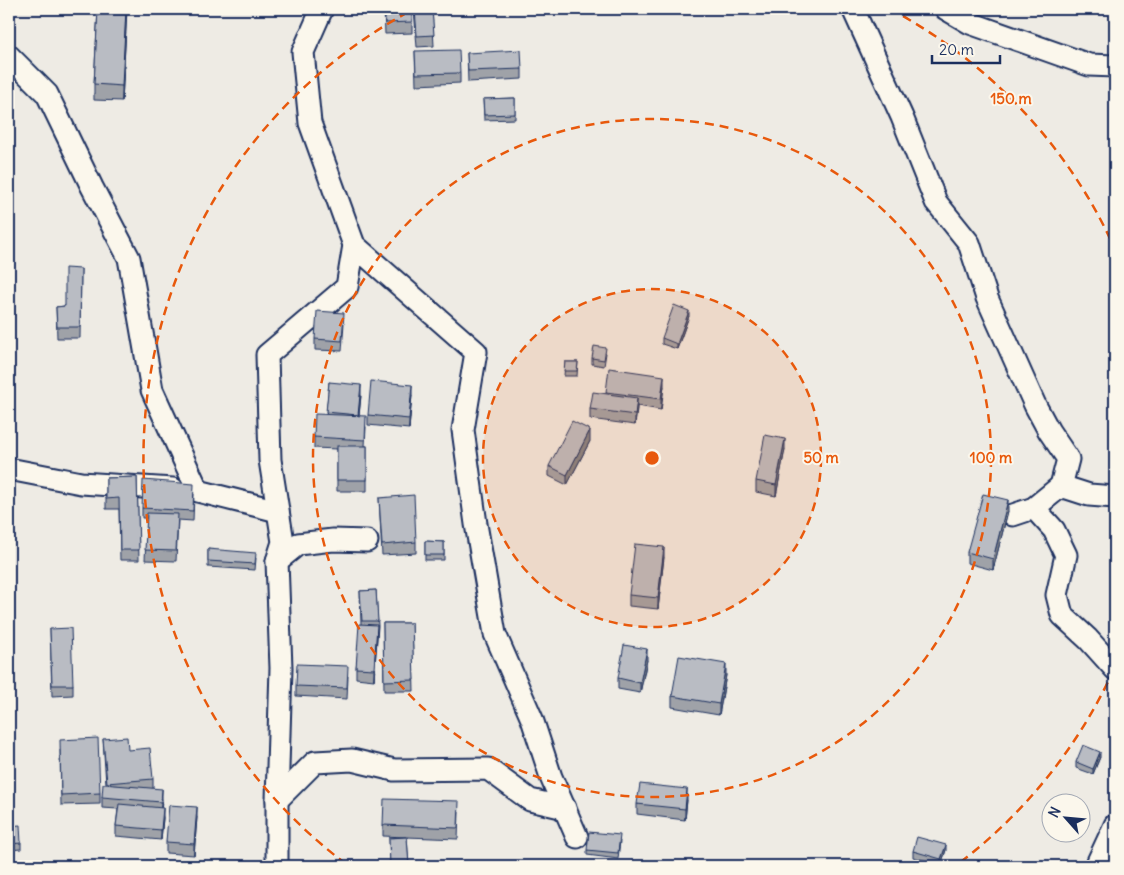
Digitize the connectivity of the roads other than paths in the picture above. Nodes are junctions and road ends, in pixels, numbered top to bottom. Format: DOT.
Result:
graph roads {
  1 [pos="322,9"];
  2 [pos="853,9"];
  3 [pos="946,9"];
  4 [pos="9,56"];
  5 [pos="1115,66"];
  6 [pos="354,246"];
  7 [pos="9,469"];
  8 [pos="1061,486"];
  9 [pos="198,491"];
  10 [pos="1115,498"];
  11 [pos="1034,508"];
  12 [pos="278,511"];
  13 [pos="1013,515"];
  14 [pos="367,541"];
  15 [pos="277,560"];
  16 [pos="1115,669"];
  17 [pos="277,800"];
  18 [pos="565,808"];
  19 [pos="1115,825"];
  20 [pos="577,837"];
  21 [pos="277,866"];
  22 [pos="1096,866"];
  1 -- 6 [label="street"];
  2 -- 8 [label="street"];
  3 -- 5 [label="street"];
  4 -- 9 [label="street"];
  6 -- 12 [label="street"];
  6 -- 18 [label="street"];
  7 -- 9 [label="street"];
  8 -- 10 [label="street"];
  8 -- 11 [label="street"];
  9 -- 12 [label="street"];
  11 -- 13 [label="street"];
  11 -- 16 [label="street"];
  12 -- 15 [label="street"];
  14 -- 15 [label="street"];
  15 -- 17 [label="street"];
  17 -- 18 [label="street"];
  17 -- 21 [label="street"];
  18 -- 20 [label="street"];
  19 -- 22 [label="street"];
}
